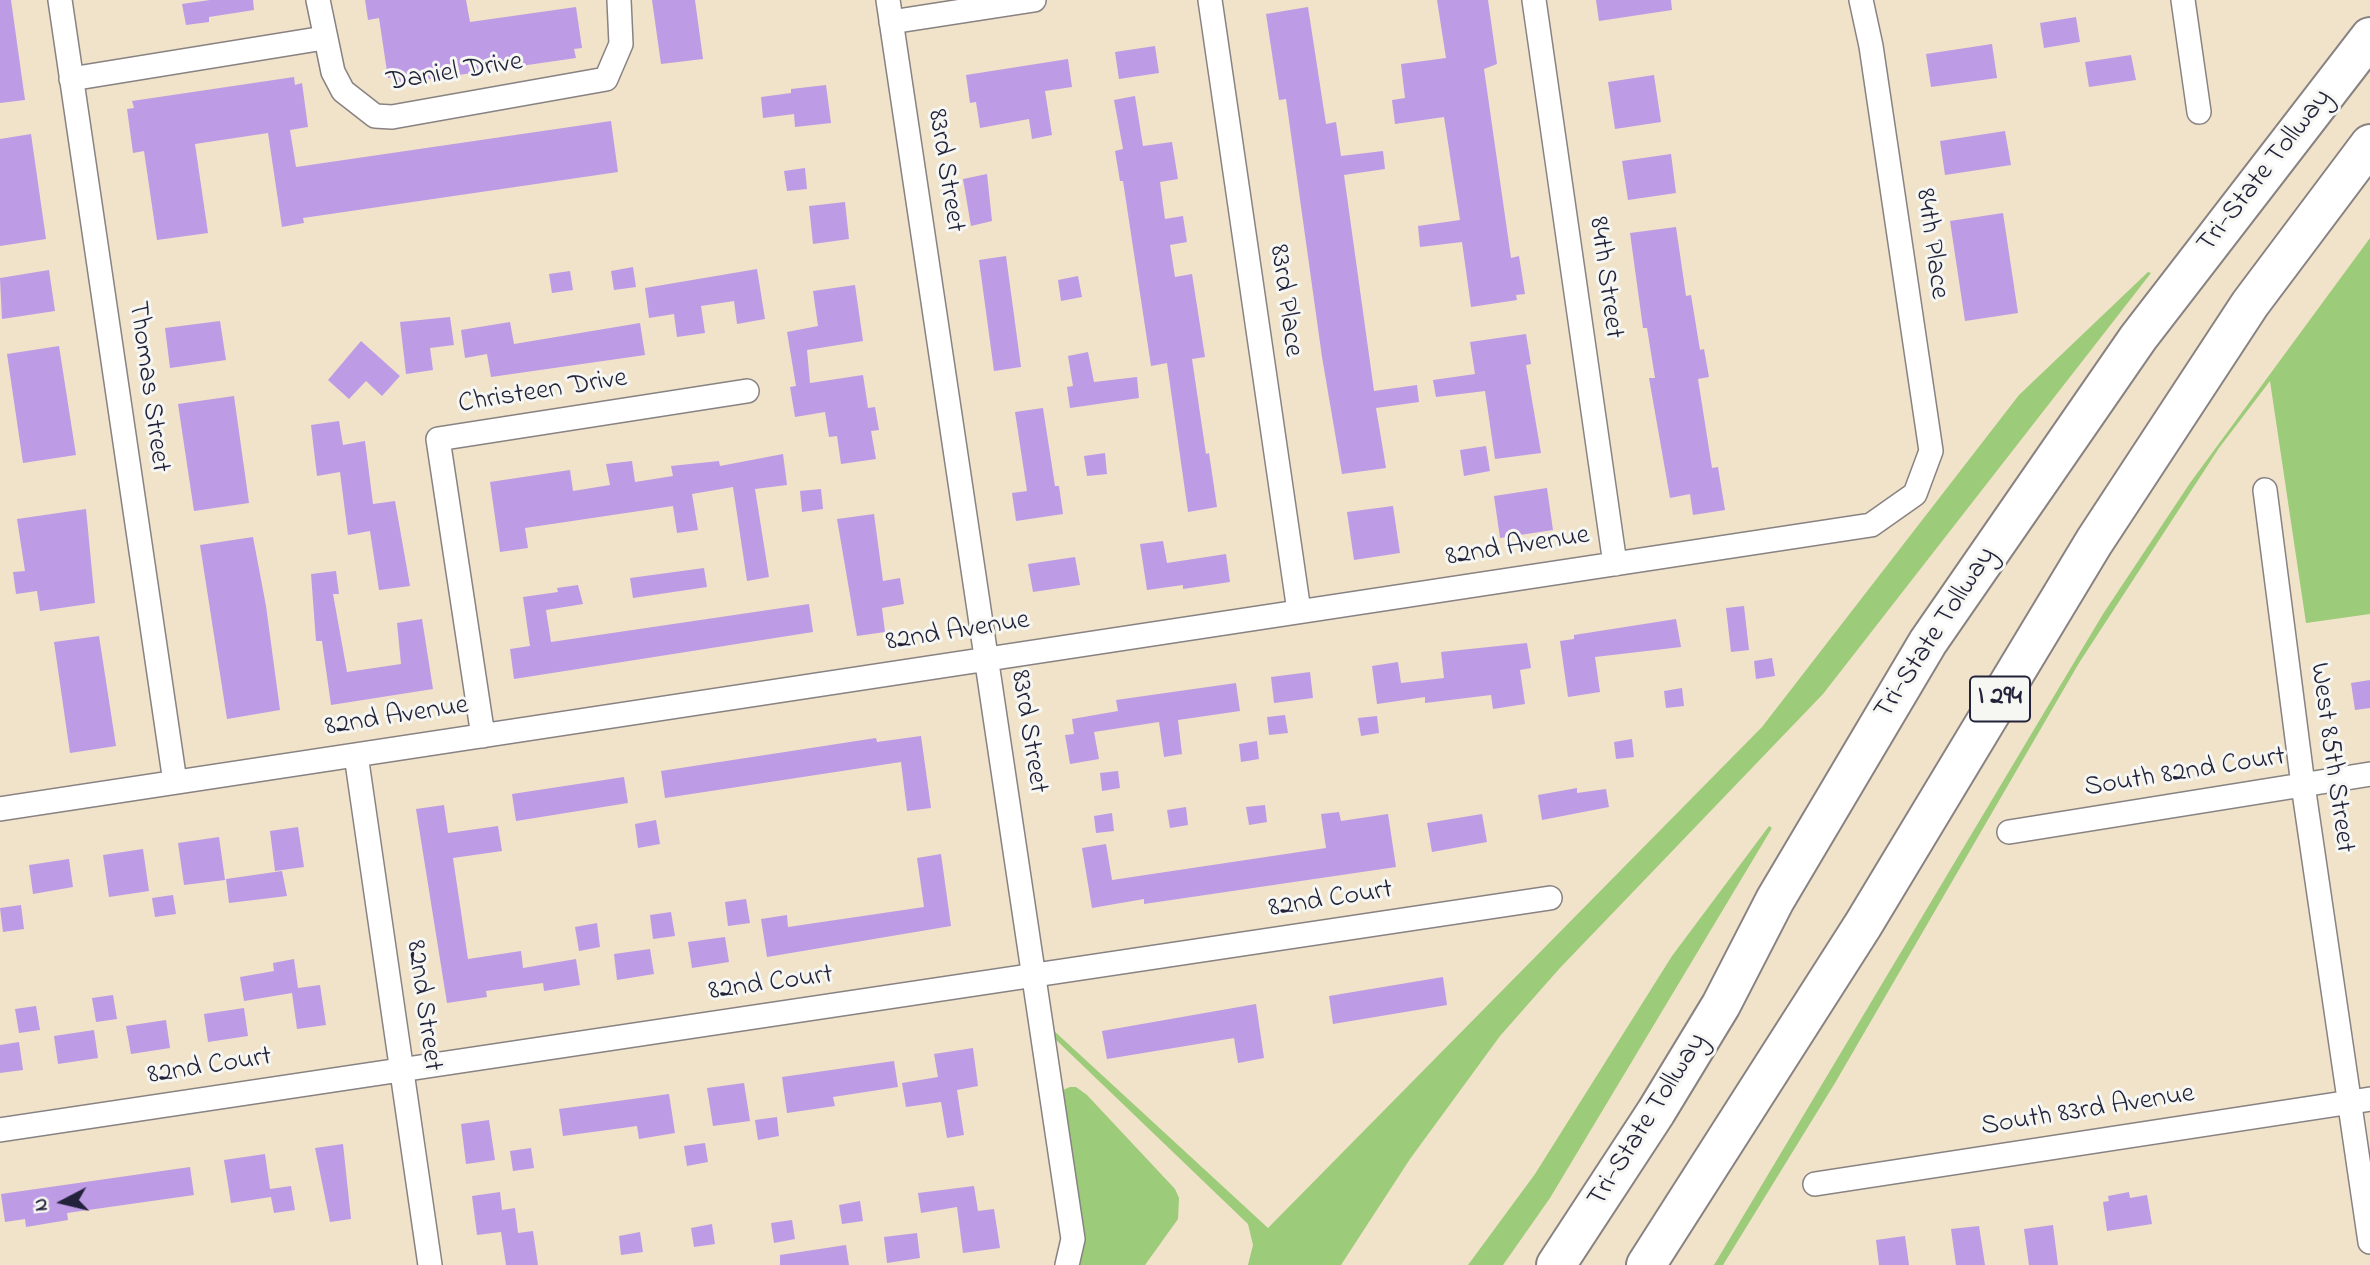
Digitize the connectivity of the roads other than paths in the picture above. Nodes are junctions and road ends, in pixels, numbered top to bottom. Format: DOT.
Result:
graph roads {
  1 [pos="60,0"];
  2 [pos="318,0"];
  3 [pos="619,0"];
  4 [pos="1034,0"];
  5 [pos="1210,0"];
  6 [pos="1534,0"];
  7 [pos="1861,0"];
  8 [pos="2183,0"];
  9 [pos="890,11"];
  10 [pos="2370,37"];
  11 [pos="324,38"];
  12 [pos="71,79"];
  13 [pos="2199,112"];
  14 [pos="2370,144"];
  15 [pos="747,391"];
  16 [pos="2265,490"];
  17 [pos="1915,494"];
  18 [pos="1615,564"];
  19 [pos="1299,611"];
  20 [pos="986,659"];
  21 [pos="483,736"];
  22 [pos="356,755"];
  23 [pos="2370,774"];
  24 [pos="175,782"];
  25 [pos="2303,785"];
  26 [pos="0,809"];
  27 [pos="2009,832"];
  28 [pos="1550,898"];
  29 [pos="1034,975"];
  30 [pos="401,1070"];
  31 [pos="2359,1101"];
  32 [pos="0,1130"];
  33 [pos="1815,1184"];
  34 [pos="2370,1242"];
  35 [pos="430,1265"];
  36 [pos="1067,1265"];
  37 [pos="1556,1265"];
  38 [pos="1646,1265"];
  1 -- 12 [label="street, Thomas Street"];
  2 -- 11 [label="street"];
  3 -- 11 [label="street, Daniel Drive"];
  4 -- 9 [label="street"];
  5 -- 19 [label="street, 83rd Place"];
  6 -- 18 [label="street, 84th Street"];
  7 -- 17 [label="street, 84th Place"];
  8 -- 13 [label="street"];
  9 -- 20 [label="street, 83rd Street"];
  10 -- 37 [label="highway, Tri-State Tollway"];
  11 -- 12 [label="street"];
  12 -- 24 [label="street, Thomas Street"];
  14 -- 38 [label="highway, I 294"];
  15 -- 21 [label="street, Christeen Drive"];
  16 -- 25 [label="street, West 85th Street"];
  17 -- 18 [label="street, 82nd Avenue"];
  18 -- 19 [label="street, 82nd Avenue"];
  19 -- 20 [label="street, 82nd Avenue"];
  20 -- 21 [label="street, 82nd Avenue"];
  20 -- 29 [label="street, 83rd Street"];
  21 -- 22 [label="street, 82nd Avenue"];
  22 -- 24 [label="street, 82nd Avenue"];
  22 -- 30 [label="street, 82nd Street"];
  23 -- 25 [label="street, South 82nd Court"];
  24 -- 26 [label="street, 82nd Avenue"];
  25 -- 27 [label="street, South 82nd Court"];
  25 -- 31 [label="street, West 85th Street"];
  28 -- 29 [label="street, 82nd Court"];
  29 -- 30 [label="street, 82nd Court"];
  29 -- 36 [label="street, 83rd Street"];
  30 -- 32 [label="street, 82nd Court"];
  30 -- 35 [label="street, 82nd Street"];
  31 -- 33 [label="street, South 83rd Avenue"];
  31 -- 34 [label="street, West 85th Street"];
}
